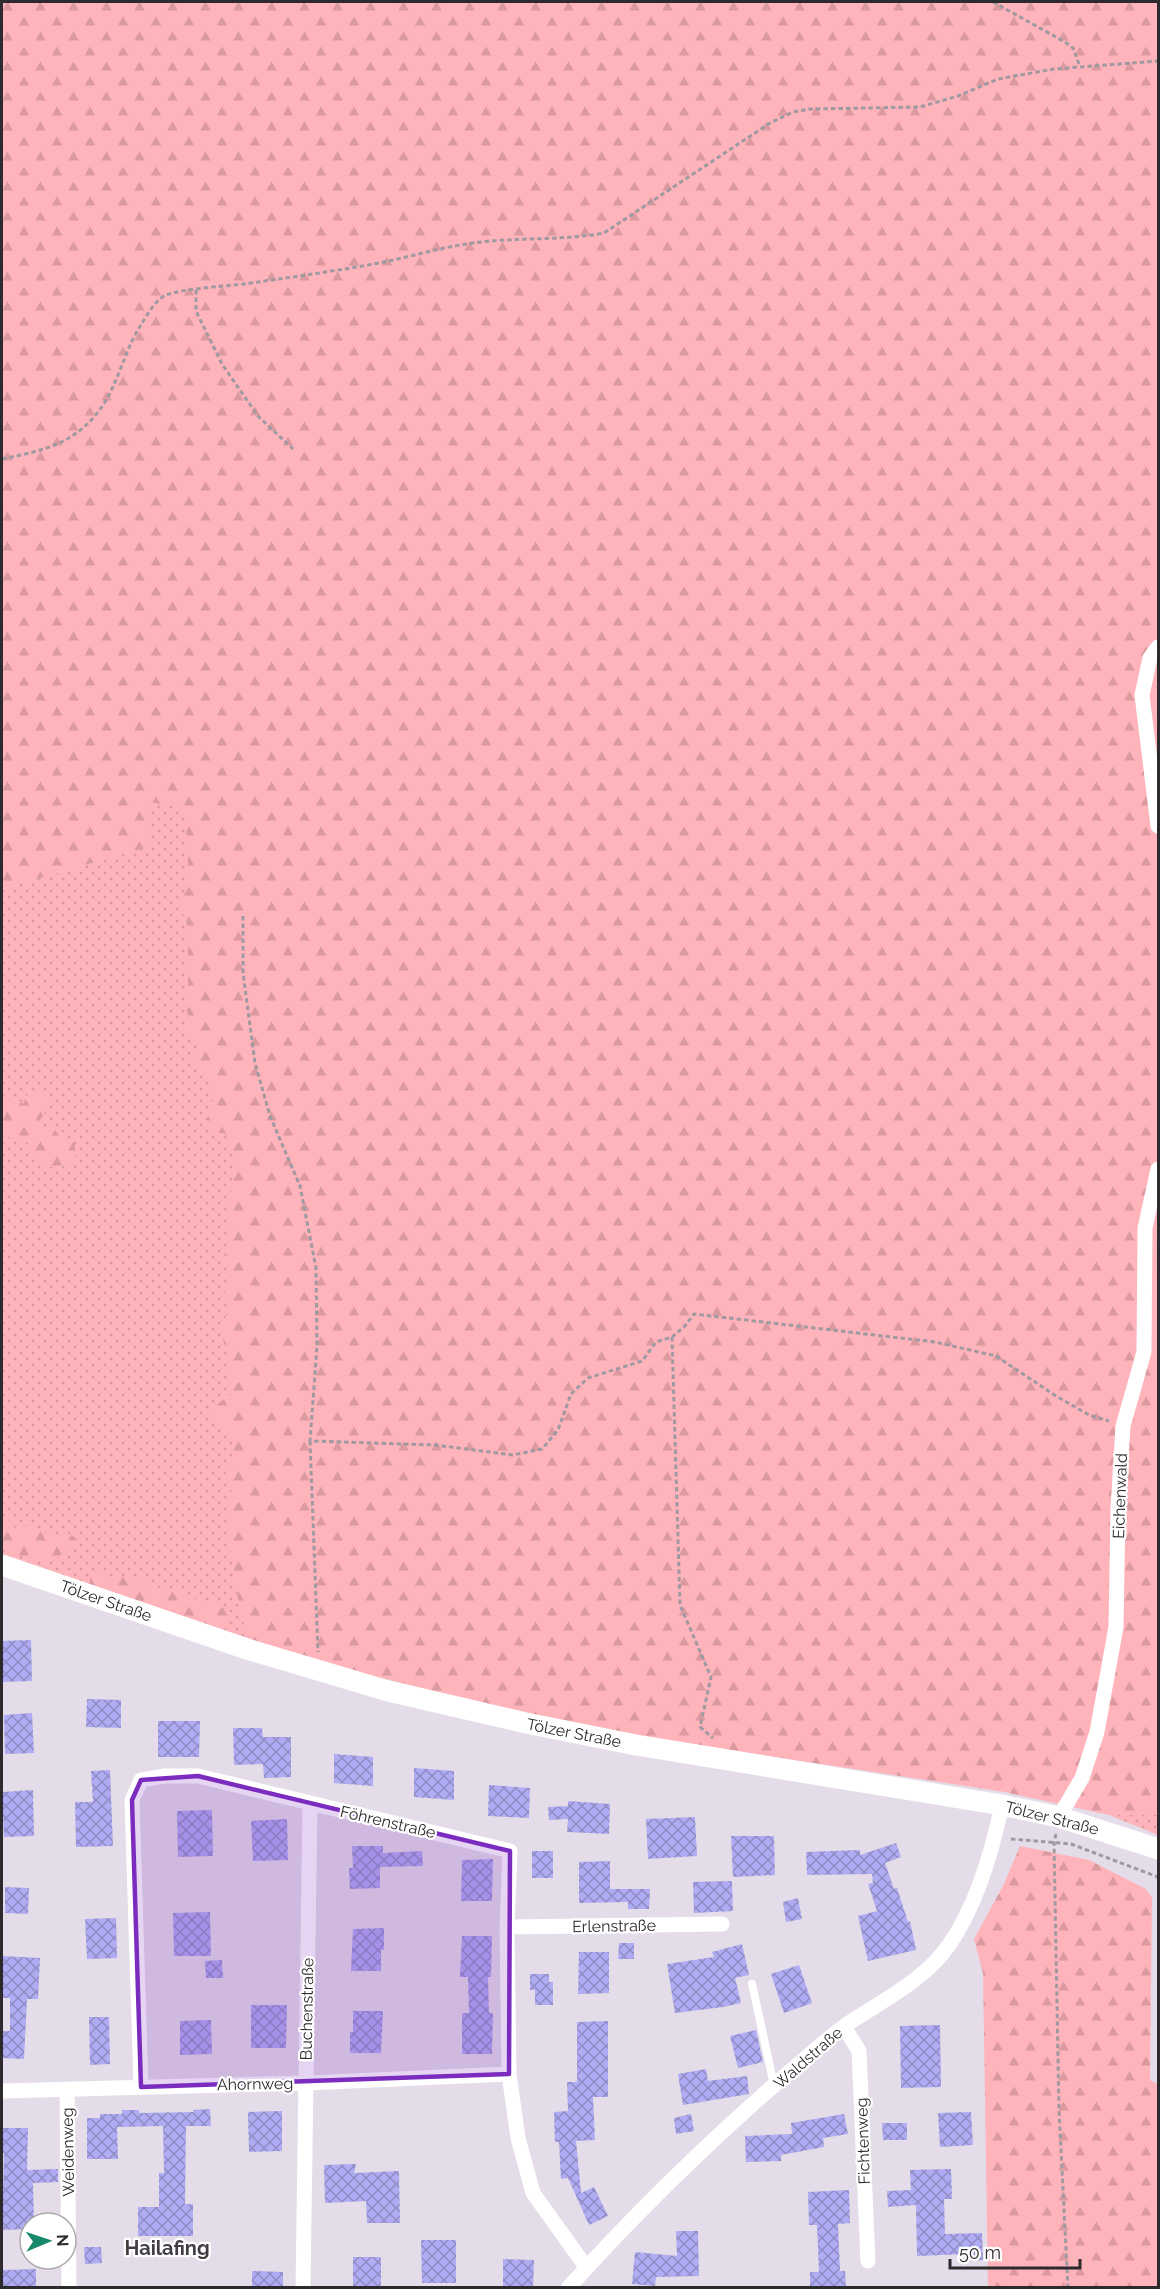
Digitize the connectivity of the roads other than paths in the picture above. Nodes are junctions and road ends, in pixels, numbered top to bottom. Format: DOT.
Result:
graph roads {
  1 [pos="1158,647"];
  2 [pos="1158,826"];
  3 [pos="1158,1169"];
  4 [pos="2,1565"];
  5 [pos="310,1803"];
  6 [pos="1002,1805"];
  7 [pos="1059,1817"];
  8 [pos="1158,1849"];
  9 [pos="722,1924"];
  10 [pos="507,1928"];
  11 [pos="752,1984"];
  12 [pos="844,2027"];
  13 [pos="509,2074"];
  14 [pos="306,2083"];
  15 [pos="141,2087"];
  16 [pos="774,2087"];
  17 [pos="67,2089"];
  18 [pos="2,2091"];
  19 [pos="868,2260"];
  20 [pos="586,2267"];
  21 [pos="69,2288"];
  22 [pos="303,2288"];
  23 [pos="568,2288"];
  1 -- 2 [label="street"];
  3 -- 7 [label="street, Eichenwald"];
  4 -- 6 [label="main road, Tölzer Straße"];
  5 -- 10 [label="street, Föhrenstraße"];
  5 -- 14 [label="street, Buchenstraße"];
  5 -- 15 [label="street, Föhrenstraße"];
  6 -- 7 [label="main road, Tölzer Straße"];
  6 -- 12 [label="street, Waldstraße"];
  7 -- 8 [label="main road, Tölzer Straße"];
  9 -- 10 [label="street, Erlenstraße"];
  10 -- 13 [label="street, Föhrenstraße"];
  11 -- 16 [label="lane"];
  12 -- 16 [label="street, Waldstraße"];
  12 -- 19 [label="street, Fichtenweg"];
  13 -- 14 [label="street, Ahornweg"];
  13 -- 20 [label="street, Föhrenstraße"];
  14 -- 15 [label="street, Ahornweg"];
  14 -- 22 [label="street, Buchenstraße"];
  15 -- 17 [label="street, Ahornweg"];
  16 -- 20 [label="street, Waldstraße"];
  17 -- 18 [label="street, Ahornweg"];
  17 -- 21 [label="street, Weidenweg"];
  20 -- 23 [label="street, Waldstraße"];
}
